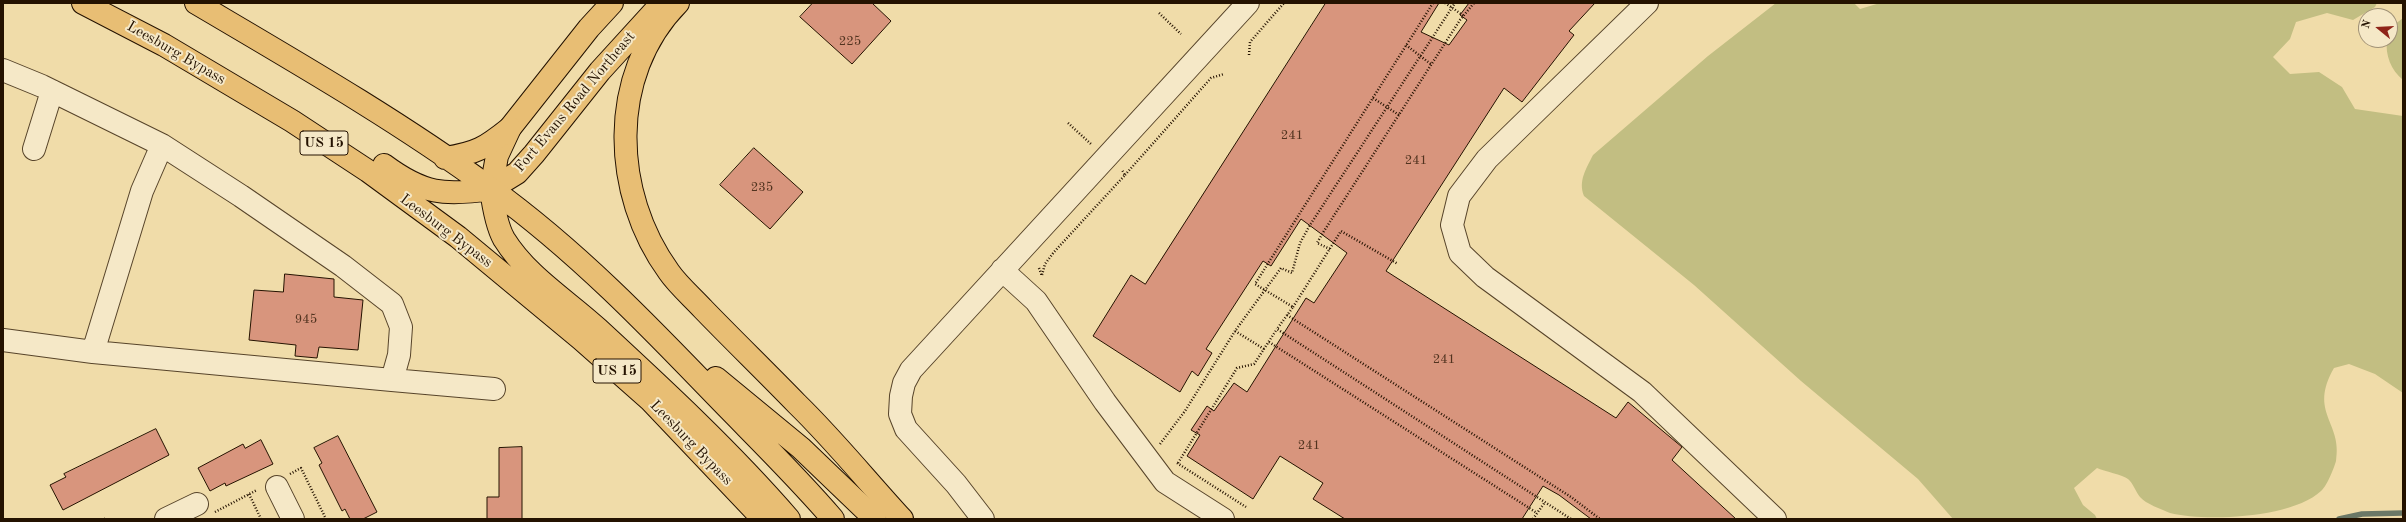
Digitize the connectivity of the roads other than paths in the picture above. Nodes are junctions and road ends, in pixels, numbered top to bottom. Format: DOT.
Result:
graph roads {
  1 [pos="83,3"];
  2 [pos="196,3"];
  3 [pos="612,3"];
  4 [pos="662,3"];
  5 [pos="678,3"];
  6 [pos="1647,3"];
  7 [pos="1247,4"];
  8 [pos="185,57"];
  9 [pos="3,70"];
  10 [pos="52,91"];
  11 [pos="510,128"];
  12 [pos="162,145"];
  13 [pos="34,149"];
  14 [pos="445,158"];
  15 [pos="491,189"];
  16 [pos="1002,270"];
  17 [pos="635,312"];
  18 [pos="3,340"];
  19 [pos="93,352"];
  20 [pos="392,380"];
  21 [pos="494,389"];
  22 [pos="277,487"];
  23 [pos="197,504"];
  24 [pos="166,519"];
  25 [pos="293,519"];
  26 [pos="763,519"];
  27 [pos="790,519"];
  28 [pos="833,519"];
  29 [pos="875,519"];
  30 [pos="902,519"];
  31 [pos="983,519"];
  32 [pos="1223,519"];
  33 [pos="1775,519"];
  1 -- 8 [label="main road, Leesburg Bypass / US 15"];
  2 -- 14 [label="main road"];
  3 -- 11 [label="main road, Fort Evans Road Northeast"];
  4 -- 15 [label="main road, Fort Evans Road Northeast"];
  5 -- 30 [label="main road"];
  6 -- 33 [label="street"];
  7 -- 16 [label="street"];
  8 -- 15 [label="main road"];
  8 -- 26 [label="main road, Leesburg Bypass / US 15"];
  9 -- 10 [label="street"];
  10 -- 12 [label="street"];
  10 -- 13 [label="street"];
  11 -- 14 [label="main road"];
  11 -- 15 [label="main road, Fort Evans Road Northeast"];
  12 -- 19 [label="street"];
  12 -- 20 [label="street"];
  14 -- 15 [label="main road"];
  15 -- 17 [label="main road"];
  15 -- 27 [label="main road"];
  16 -- 31 [label="street"];
  16 -- 32 [label="street"];
  17 -- 28 [label="main road"];
  17 -- 29 [label="main road"];
  18 -- 19 [label="street"];
  19 -- 20 [label="street"];
  20 -- 21 [label="street"];
  22 -- 25 [label="street"];
  23 -- 24 [label="street"];
}
